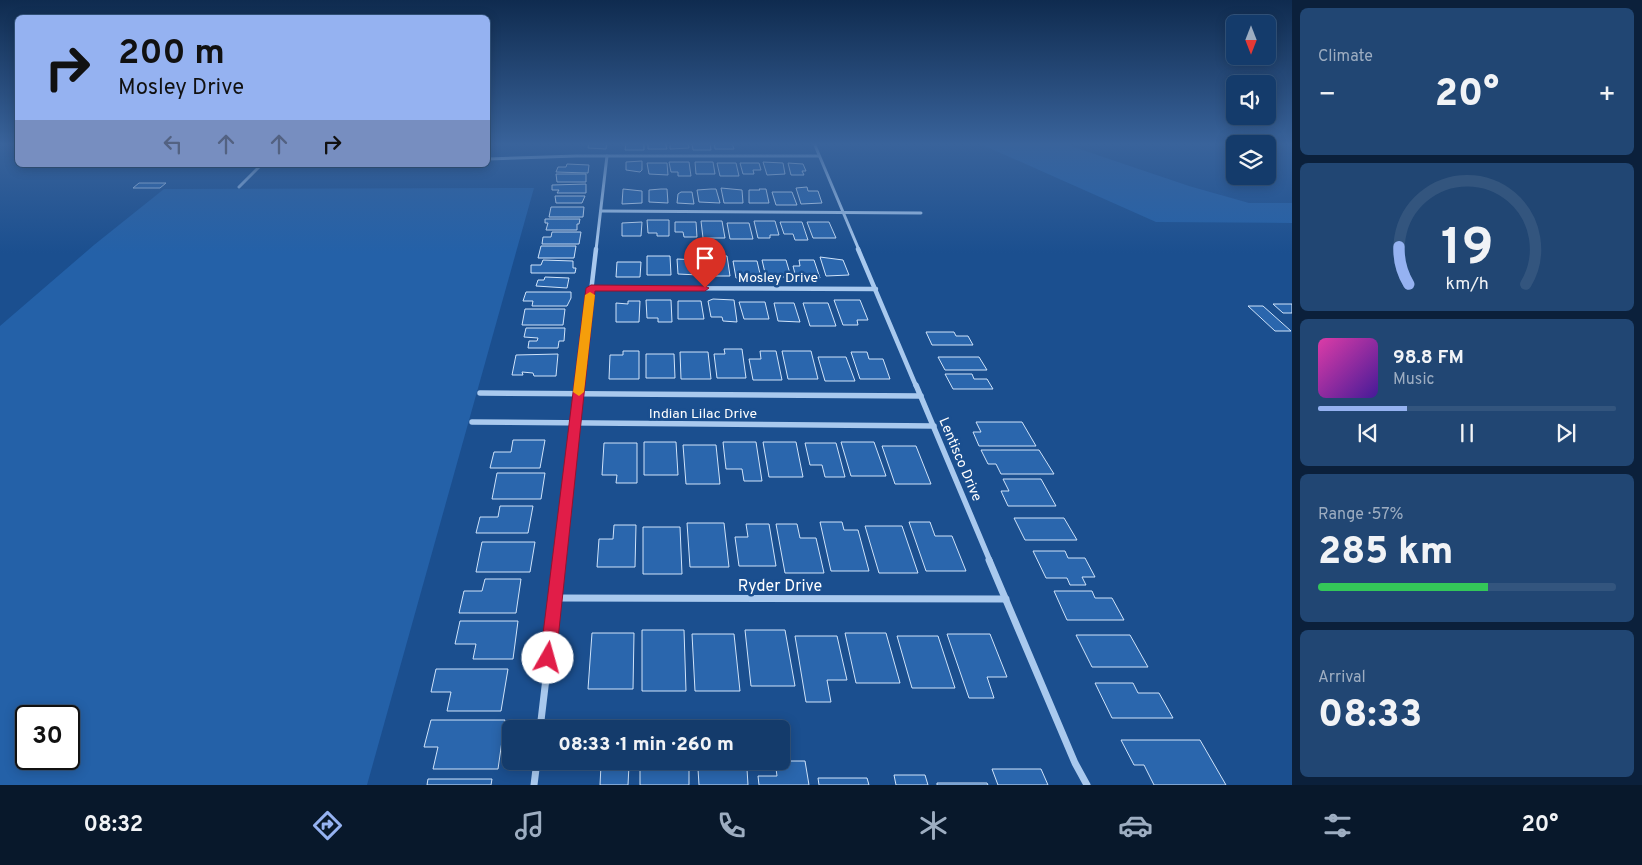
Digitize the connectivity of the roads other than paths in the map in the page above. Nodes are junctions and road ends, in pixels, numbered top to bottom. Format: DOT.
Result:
graph roads {
  1 [pos="246,180"];
  2 [pos="604,180"];
  3 [pos="829,180"];
  4 [pos="239,187"];
  5 [pos="601,211"];
  6 [pos="843,213"];
  7 [pos="921,213"];
  8 [pos="591,288"];
  9 [pos="876,289"];
  10 [pos="480,393"];
  11 [pos="579,393"];
  12 [pos="921,396"];
  13 [pos="472,422"];
  14 [pos="575,424"];
  15 [pos="934,426"];
  16 [pos="555,598"];
  17 [pos="1006,599"];
  18 [pos="541,720"];
  19 [pos="536,770"];
  20 [pos="534,785"];
  21 [pos="1087,785"];
  1 -- 4 [label="street"];
  2 -- 5 [label="street"];
  3 -- 6 [label="street, Lentisco Drive"];
  5 -- 6 [label="street"];
  5 -- 8 [label="street"];
  6 -- 7 [label="street"];
  6 -- 9 [label="street, Lentisco Drive"];
  8 -- 9 [label="street, Mosley Drive"];
  8 -- 11 [label="street"];
  9 -- 12 [label="street, Lentisco Drive"];
  10 -- 11 [label="street, Indian Lilac Drive"];
  11 -- 12 [label="street, Indian Lilac Drive"];
  11 -- 14 [label="street"];
  12 -- 15 [label="street, Lentisco Drive"];
  13 -- 14 [label="street, Indian Lilac Drive"];
  14 -- 15 [label="street, Indian Lilac Drive"];
  14 -- 16 [label="street"];
  15 -- 17 [label="street, Lentisco Drive"];
  16 -- 17 [label="street, Ryder Drive"];
  16 -- 18 [label="street"];
  17 -- 21 [label="street, Lentisco Drive"];
  19 -- 20 [label="street"];
}
